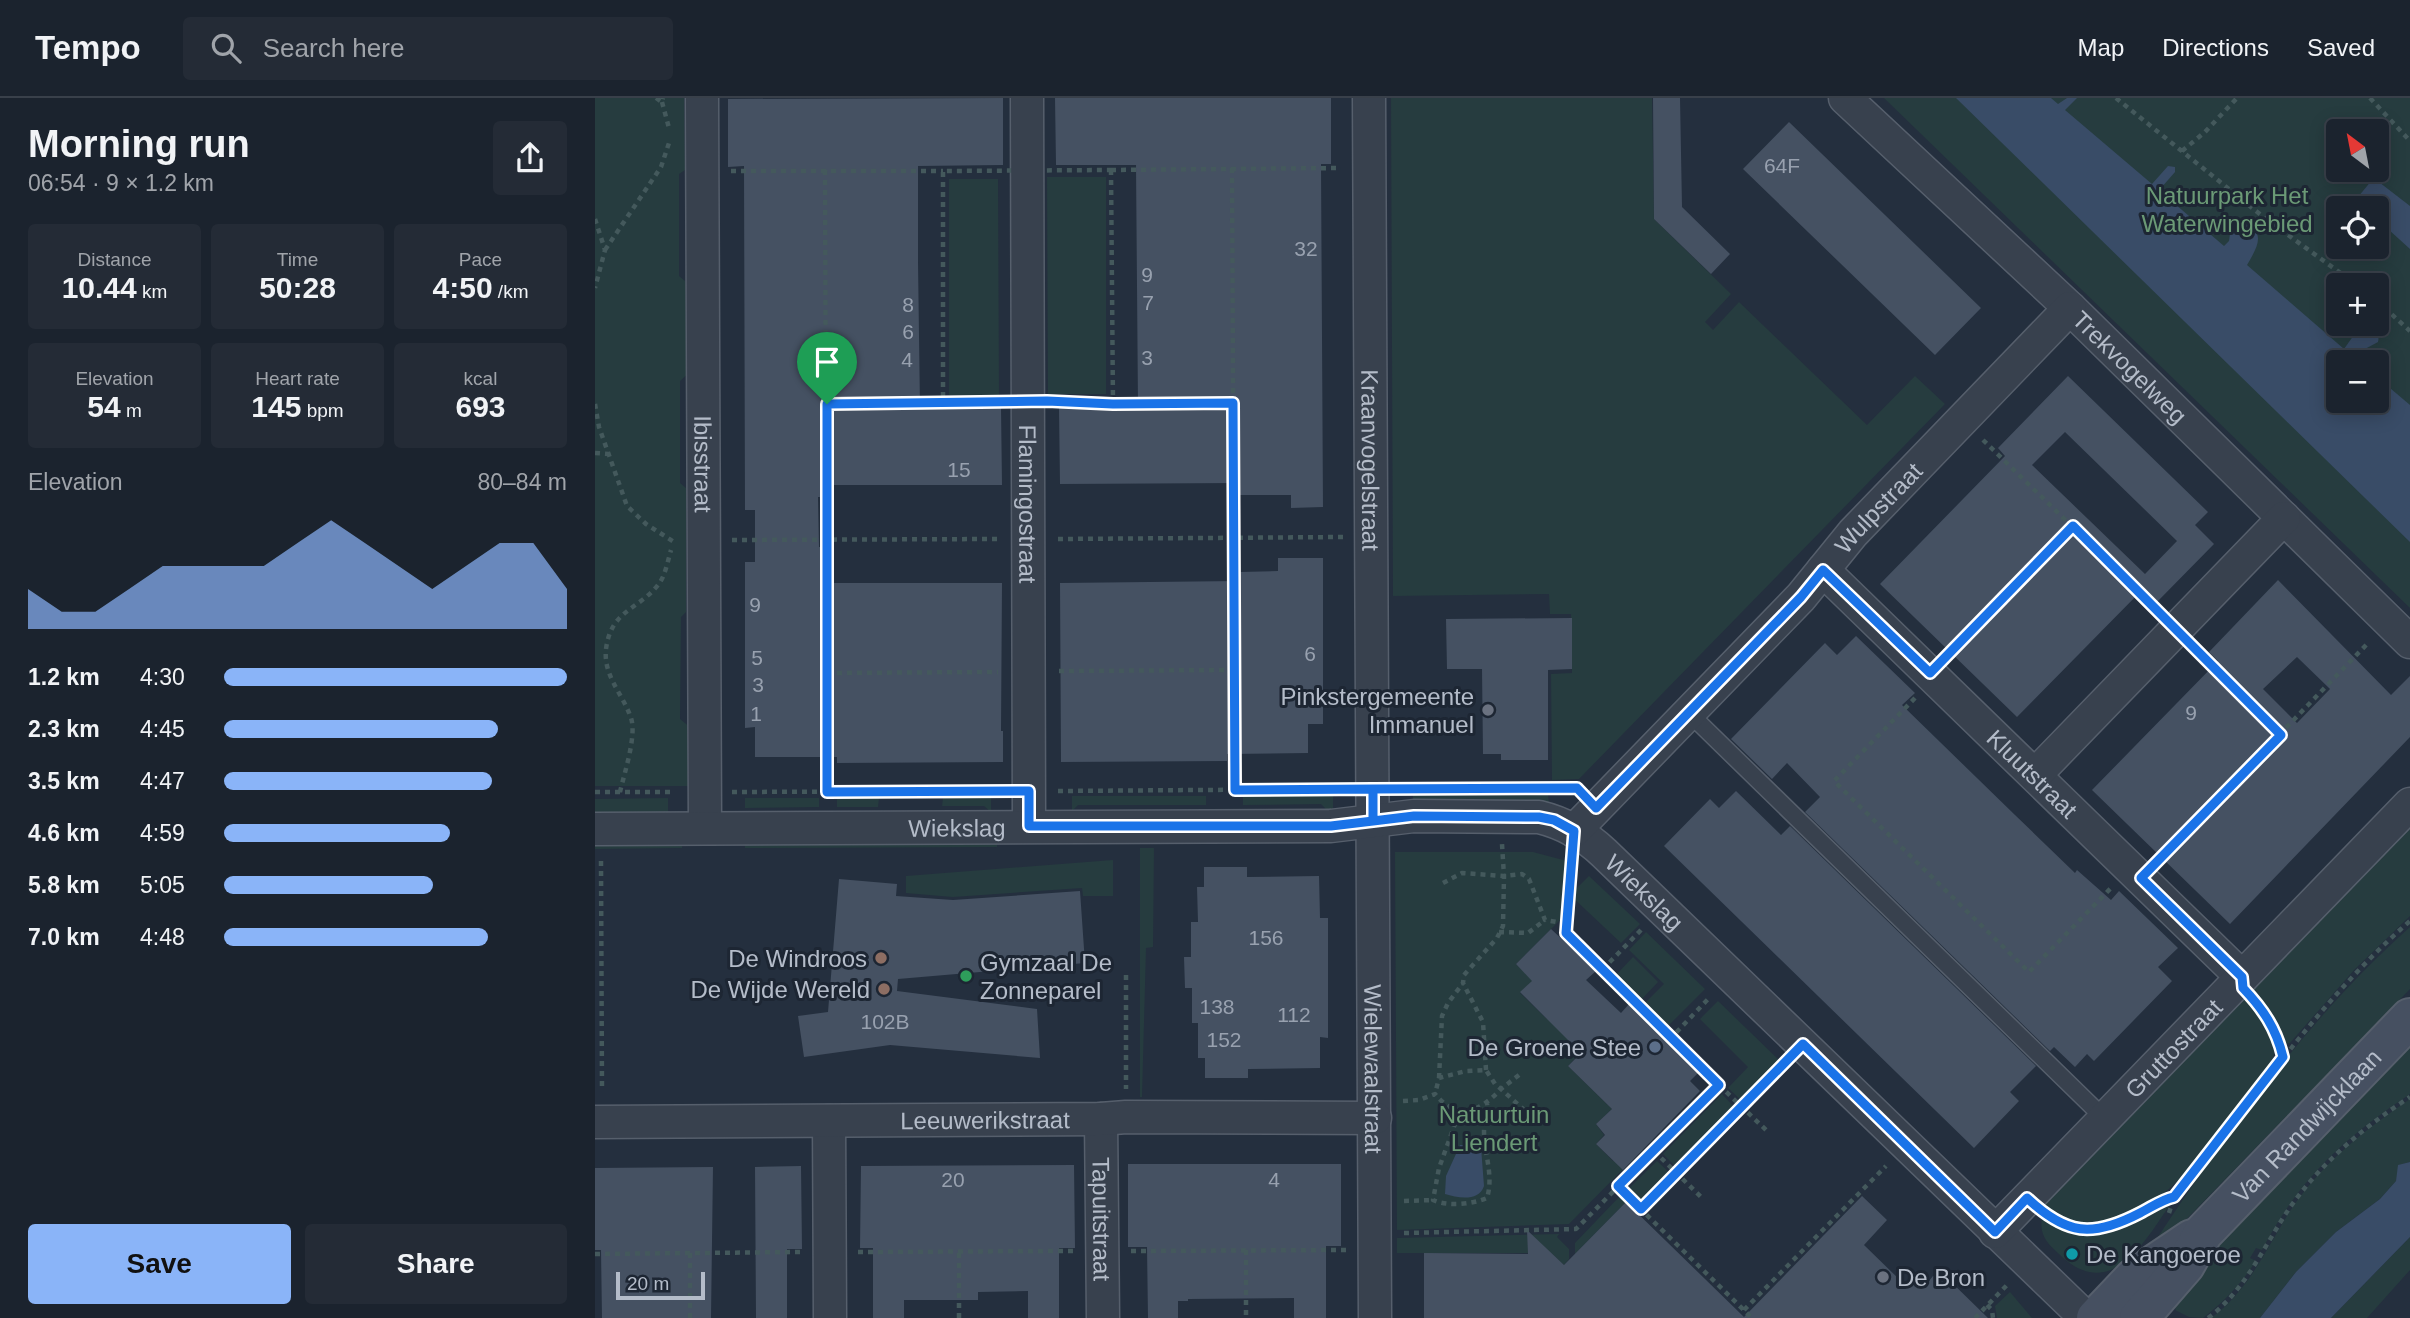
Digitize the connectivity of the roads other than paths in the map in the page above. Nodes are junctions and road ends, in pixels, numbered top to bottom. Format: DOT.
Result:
graph roads {
  1 [pos="702,98"];
  2 [pos="1027,98"];
  3 [pos="1369,98"];
  4 [pos="1845,98"];
  5 [pos="2070,308"];
  6 [pos="2284,518"];
  7 [pos="1823,570"];
  8 [pos="2399,631"];
  9 [pos="1689,713"];
  10 [pos="2035,775"];
  11 [pos="2410,804"];
  12 [pos="1373,821"];
  13 [pos="1029,826"];
  14 [pos="705,828"];
  15 [pos="595,829"];
  16 [pos="1574,831"];
  17 [pos="2242,977"];
  18 [pos="2410,1018"];
  19 [pos="1374,1110"];
  20 [pos="1114,1118"];
  21 [pos="2105,1119"];
  22 [pos="829,1121"];
  23 [pos="599,1122"];
  24 [pos="1995,1232"];
  25 [pos="2203,1233"];
  26 [pos="831,1318"];
  27 [pos="1103,1318"];
  28 [pos="1375,1318"];
  29 [pos="2086,1318"];
  30 [pos="2096,1318"];
  31 [pos="2139,1318"];
  1 -- 14 [label="street, Ibisstraat"];
  2 -- 13 [label="street, Flamingostraat"];
  3 -- 12 [label="street, Kraanvogelstraat"];
  4 -- 5 [label="street, Trekvogelweg"];
  5 -- 6 [label="street, Trekvogelweg"];
  5 -- 7 [label="street, Wulpstraat"];
  6 -- 8 [label="street, Trekvogelweg"];
  6 -- 10 [label="street"];
  7 -- 9 [label="street, Wulpstraat"];
  7 -- 10 [label="street, Kluutstraat"];
  9 -- 16 [label="street, Wulpstraat"];
  9 -- 21 [label="lane"];
  10 -- 17 [label="street, Kluutstraat"];
  11 -- 17 [label="street, Gruttostraat"];
  12 -- 13 [label="street, Wiekslag"];
  12 -- 16 [label="street, Wiekslag"];
  12 -- 19 [label="street, Wielewaalstraat"];
  13 -- 14 [label="street, Wiekslag"];
  14 -- 15 [label="street, Wiekslag"];
  16 -- 24 [label="street, Wiekslag"];
  17 -- 21 [label="street, Gruttostraat"];
  18 -- 25 [label="street, Van Randwijcklaan"];
  19 -- 20 [label="street, Leeuwerikstraat"];
  19 -- 28 [label="street, Wielewaalstraat"];
  20 -- 22 [label="street, Leeuwerikstraat"];
  20 -- 27 [label="street, Tapuitstraat"];
  21 -- 24 [label="street, Gruttostraat"];
  22 -- 23 [label="street, Leeuwerikstraat"];
  22 -- 26 [label="street"];
  24 -- 29 [label="street, Wiekslag"];
  25 -- 30 [label="street, Van Randwijcklaan"];
  25 -- 31 [label="street, Van Randwijcklaan"];
}
